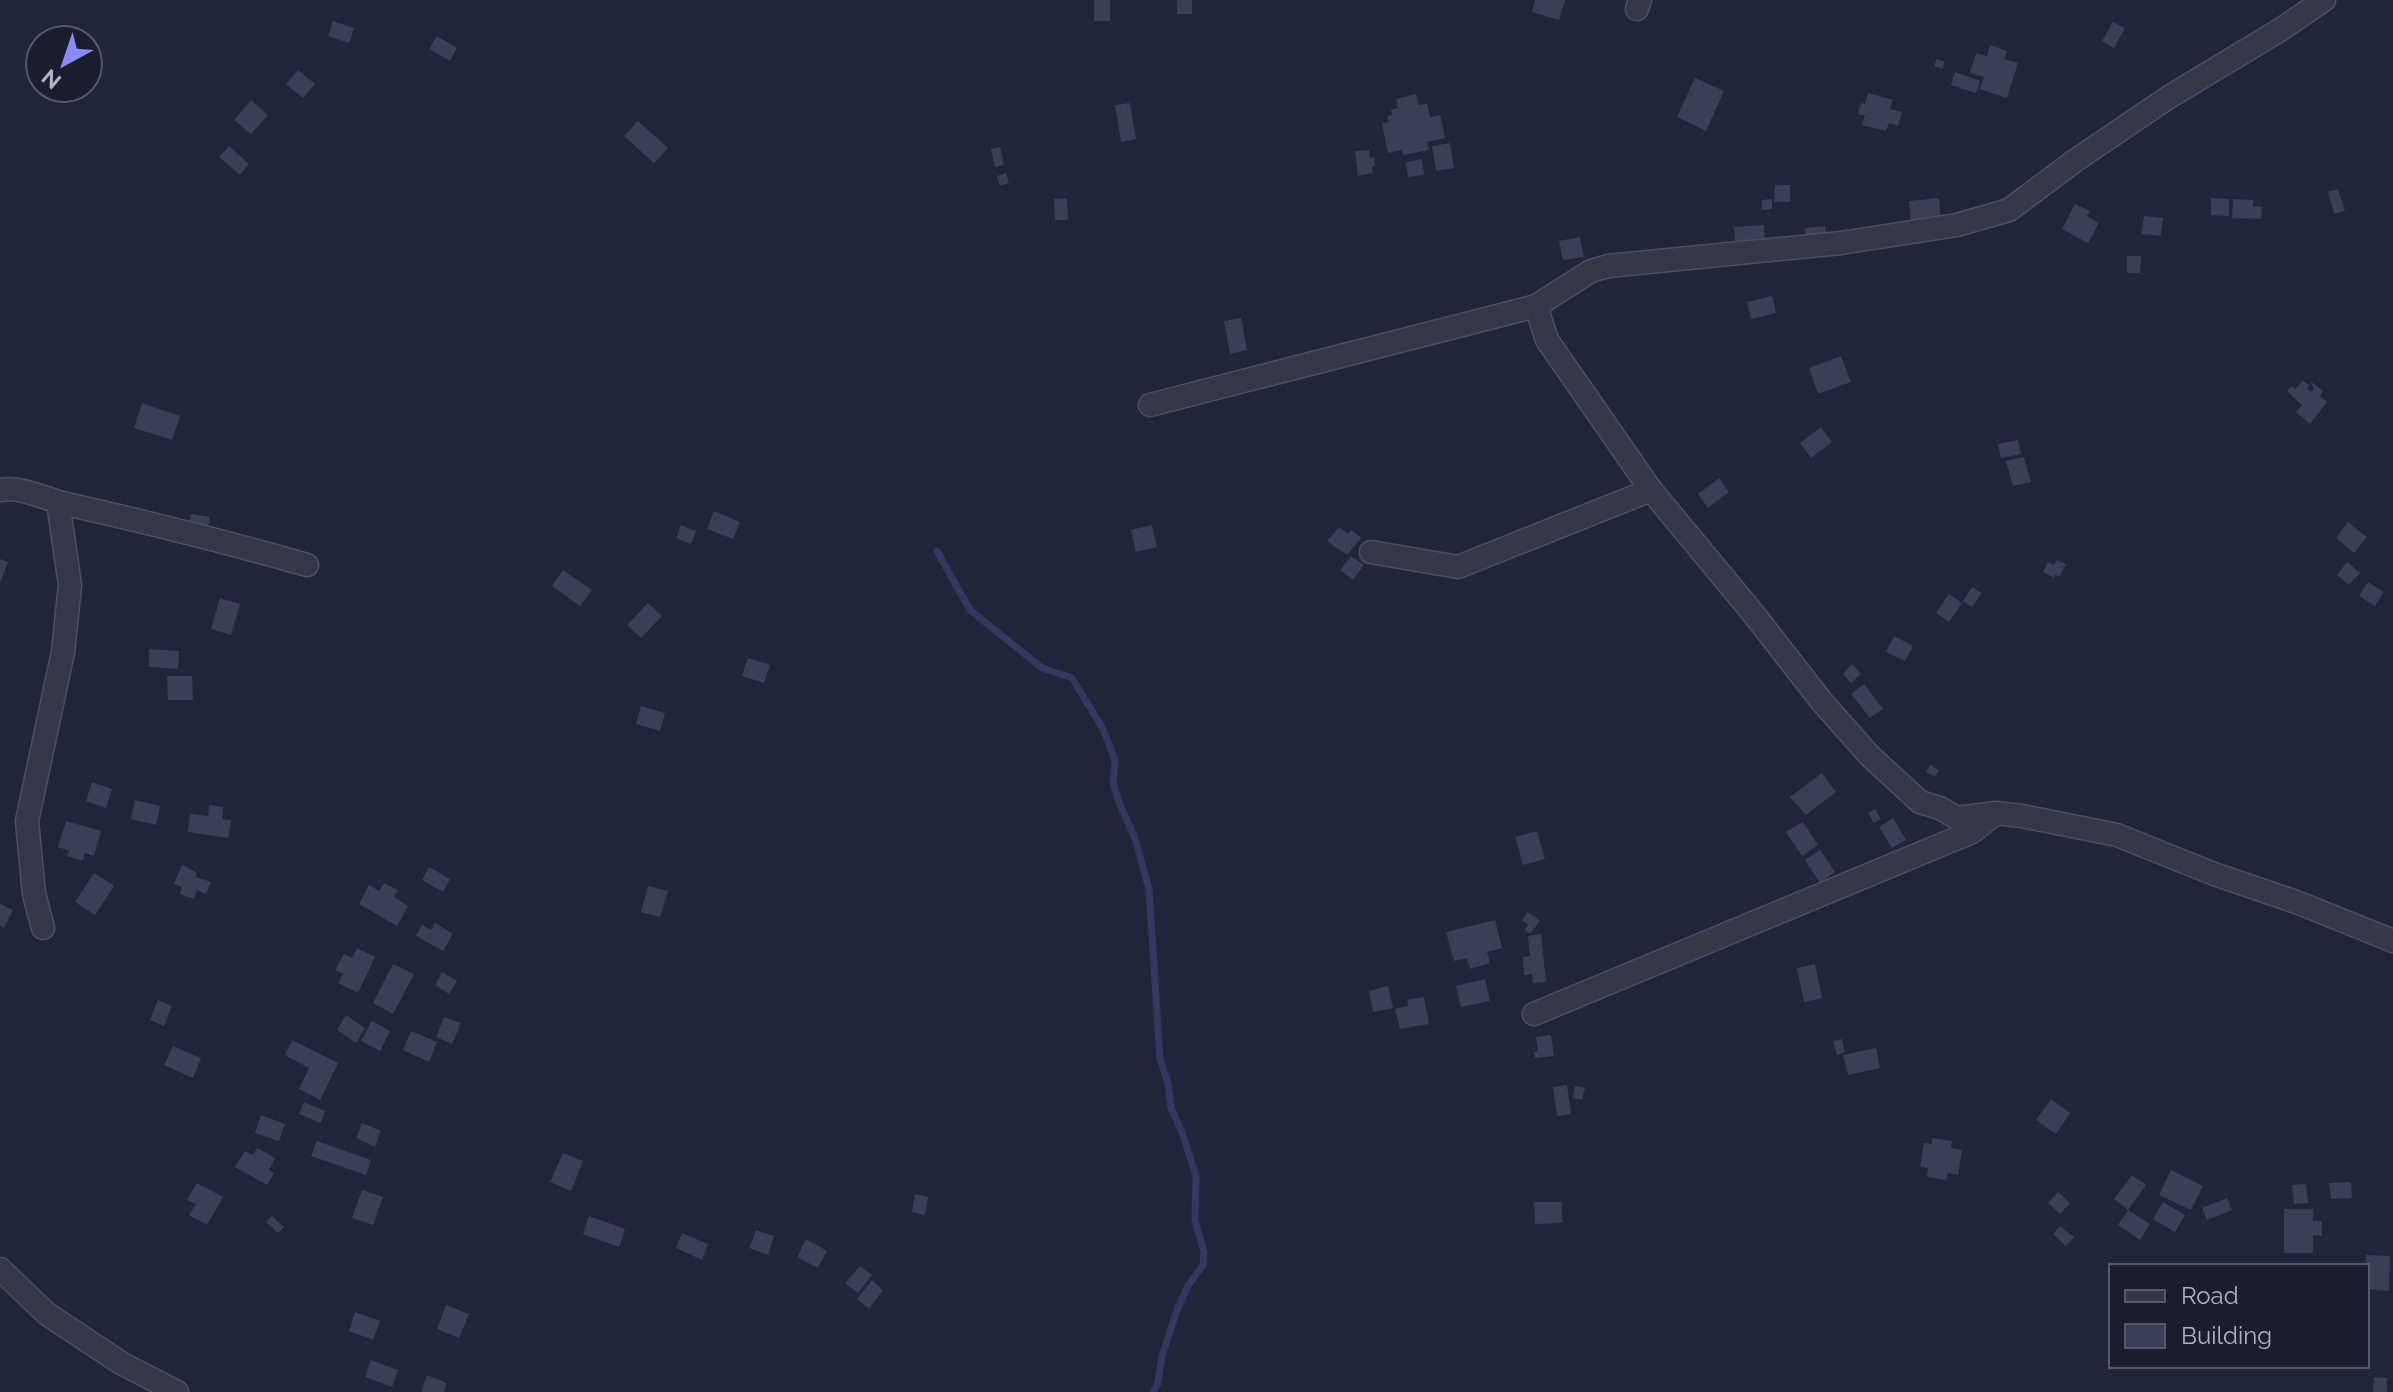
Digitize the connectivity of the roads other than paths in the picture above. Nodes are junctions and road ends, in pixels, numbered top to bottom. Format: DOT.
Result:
graph roads {
  1 [pos="2324,0"];
  2 [pos="1536,306"];
  3 [pos="1150,405"];
  4 [pos="0,490"];
  5 [pos="1651,490"];
  6 [pos="58,502"];
  7 [pos="1371,552"];
  8 [pos="307,565"];
  9 [pos="1996,813"];
  10 [pos="43,928"];
  11 [pos="2393,941"];
  12 [pos="1534,1014"];
  13 [pos="0,1269"];
  14 [pos="177,1392"];
  1 -- 2 [label="street"];
  2 -- 3 [label="street"];
  2 -- 5 [label="street"];
  4 -- 6 [label="street"];
  5 -- 7 [label="street"];
  5 -- 9 [label="street"];
  6 -- 8 [label="street"];
  6 -- 10 [label="street"];
  9 -- 11 [label="street"];
  9 -- 12 [label="street"];
  13 -- 14 [label="street"];
}
